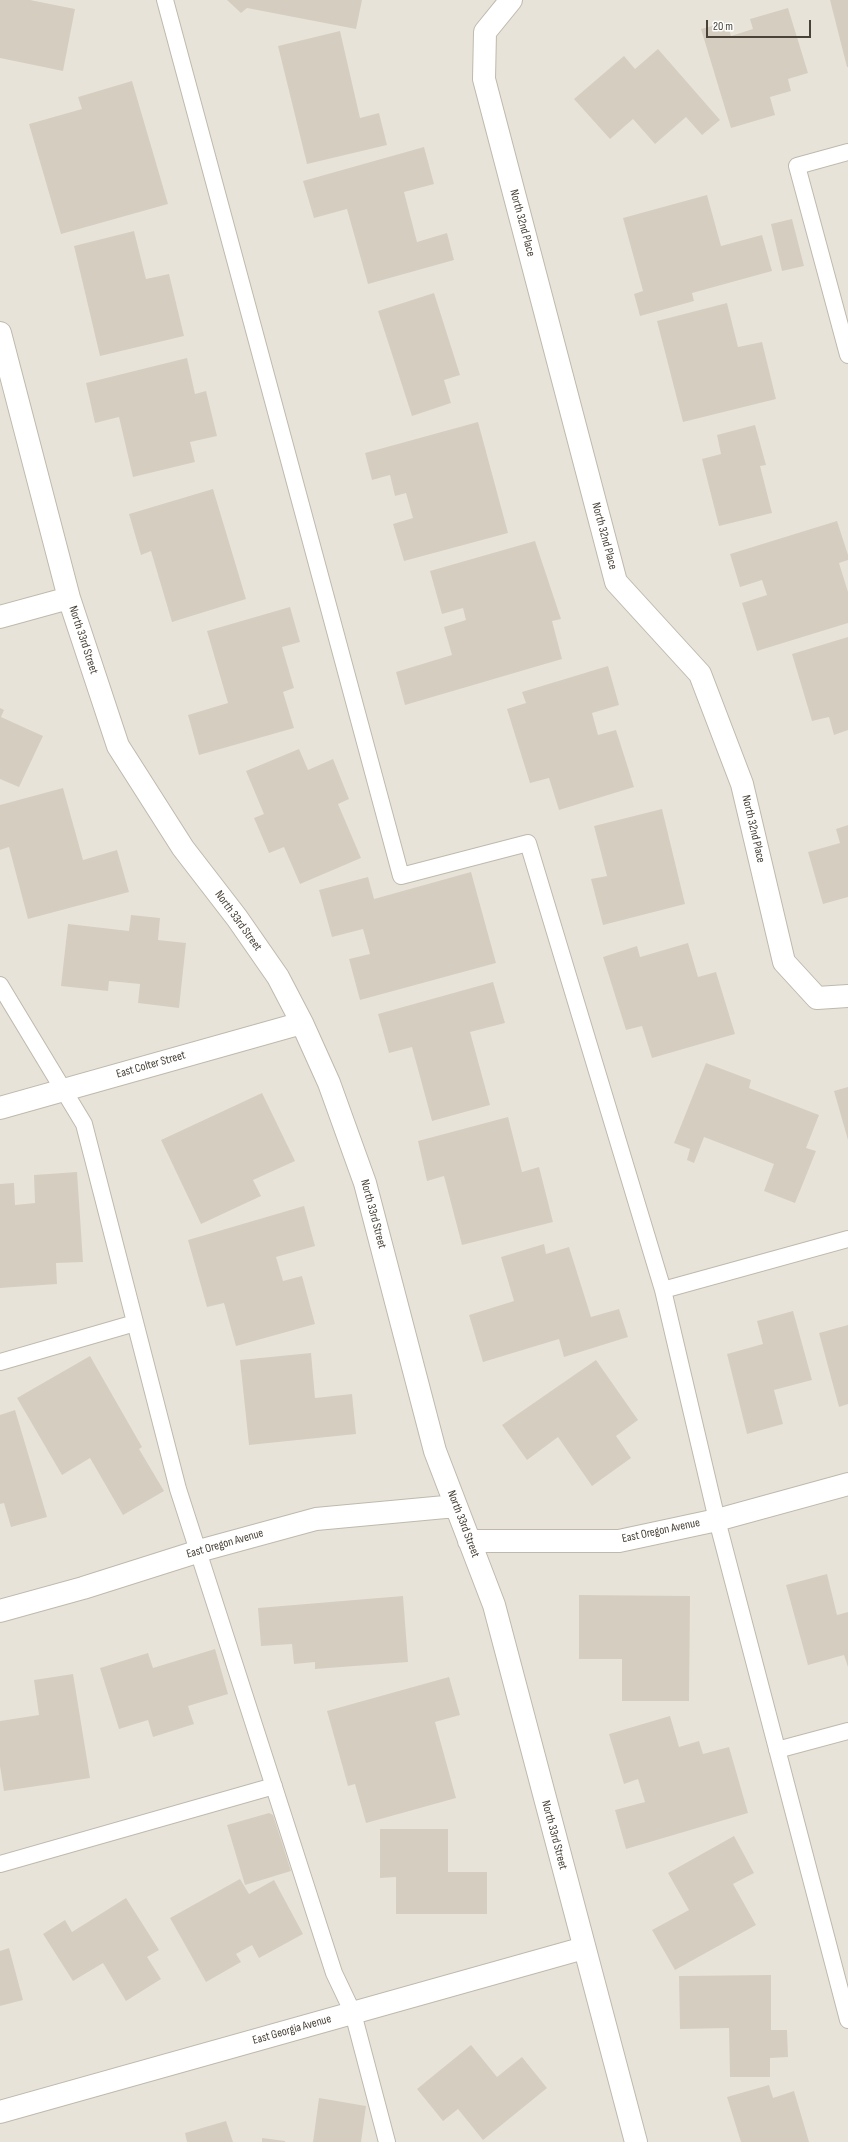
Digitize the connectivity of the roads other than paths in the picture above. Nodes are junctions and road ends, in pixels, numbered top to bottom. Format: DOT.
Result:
graph roads {
  1 [pos="165,0"];
  2 [pos="511,0"];
  3 [pos="848,152"];
  4 [pos="0,334"];
  5 [pos="848,355"];
  6 [pos="69,598"];
  7 [pos="0,617"];
  8 [pos="0,985"];
  9 [pos="848,996"];
  10 [pos="302,1023"];
  11 [pos="63,1090"];
  12 [pos="0,1108"];
  13 [pos="848,1239"];
  14 [pos="663,1290"];
  15 [pos="135,1323"];
  16 [pos="0,1362"];
  17 [pos="848,1484"];
  18 [pos="456,1506"];
  19 [pos="717,1520"];
  20 [pos="469,1541"];
  21 [pos="199,1551"];
  22 [pos="0,1611"];
  23 [pos="848,1731"];
  24 [pos="777,1750"];
  25 [pos="274,1786"];
  26 [pos="0,1864"];
  27 [pos="584,1948"];
  28 [pos="353,2013"];
  29 [pos="848,2020"];
  30 [pos="0,2112"];
  31 [pos="387,2142"];
  32 [pos="636,2142"];
  1 -- 14 [label="lane"];
  2 -- 9 [label="street, North 32nd Place"];
  3 -- 5 [label="lane"];
  4 -- 6 [label="street, North 33rd Street"];
  6 -- 7 [label="street"];
  6 -- 10 [label="street, North 33rd Street"];
  8 -- 11 [label="lane"];
  10 -- 11 [label="street, East Colter Street"];
  10 -- 18 [label="street, North 33rd Street"];
  11 -- 12 [label="street, East Colter Street"];
  11 -- 15 [label="lane"];
  13 -- 14 [label="lane"];
  14 -- 19 [label="lane"];
  15 -- 16 [label="lane"];
  15 -- 21 [label="lane"];
  17 -- 19 [label="street, East Oregon Avenue"];
  18 -- 20 [label="street, North 33rd Street"];
  18 -- 21 [label="street, East Oregon Avenue"];
  19 -- 20 [label="street, East Oregon Avenue"];
  19 -- 24 [label="lane"];
  20 -- 27 [label="street, North 33rd Street"];
  21 -- 22 [label="street, East Oregon Avenue"];
  21 -- 25 [label="lane"];
  23 -- 24 [label="lane"];
  24 -- 29 [label="lane"];
  25 -- 26 [label="lane"];
  25 -- 28 [label="lane"];
  27 -- 28 [label="street, East Georgia Avenue"];
  27 -- 32 [label="street, North 33rd Street"];
  28 -- 30 [label="street, East Georgia Avenue"];
  28 -- 31 [label="lane"];
}
